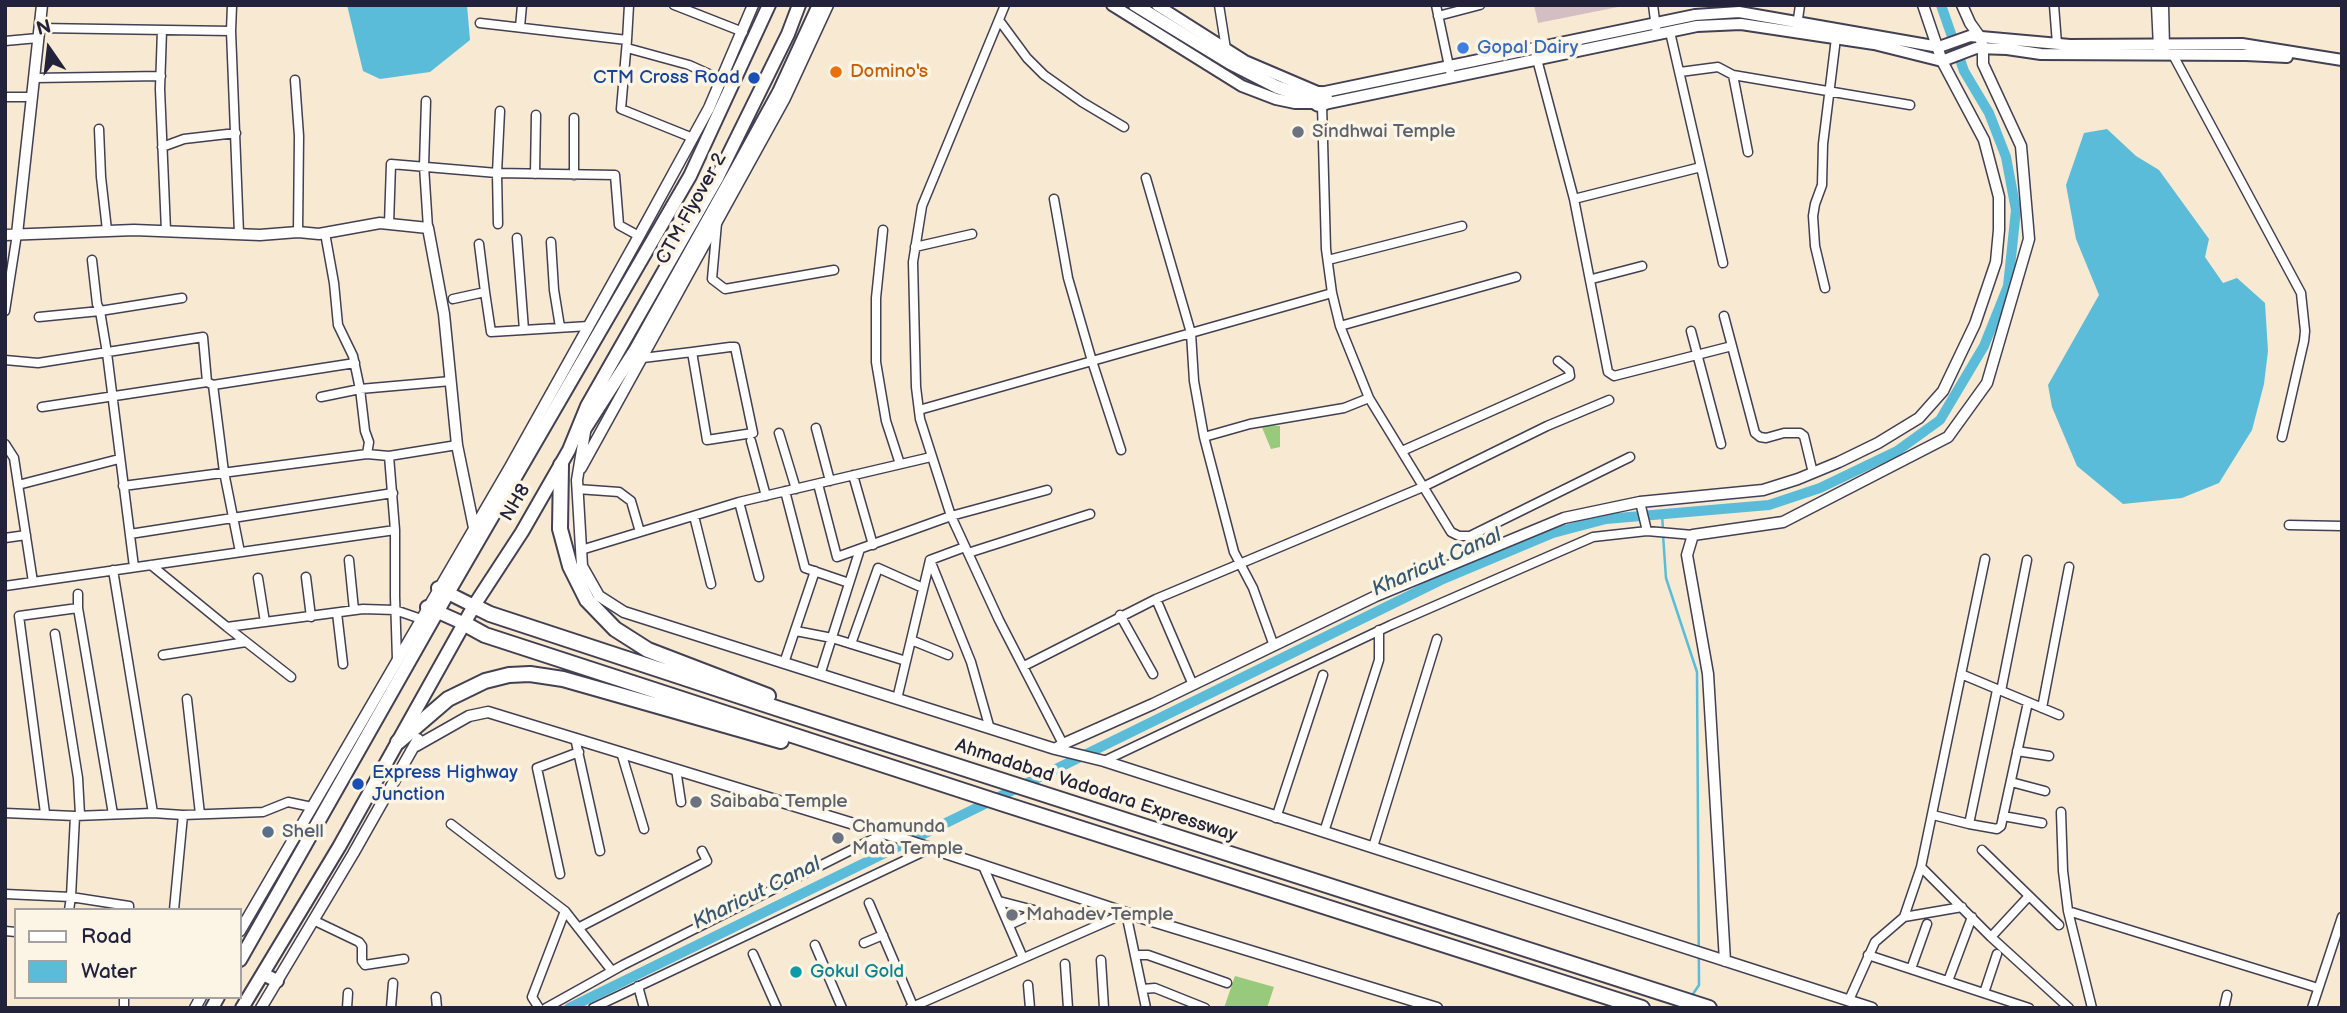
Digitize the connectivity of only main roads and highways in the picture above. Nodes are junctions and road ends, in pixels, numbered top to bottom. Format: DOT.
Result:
graph roads {
  1 [pos="769,5"];
  2 [pos="799,5"];
  3 [pos="819,5"];
  4 [pos="1112,5"];
  5 [pos="1135,5"];
  6 [pos="1157,5"];
  7 [pos="1797,27"];
  8 [pos="1656,29"];
  9 [pos="1977,42"];
  10 [pos="2164,50"];
  11 [pos="2342,60"];
  12 [pos="1365,89"];
  13 [pos="1319,101"];
  14 [pos="569,450"];
  15 [pos="561,465"];
  16 [pos="443,590"];
  17 [pos="474,606"];
  18 [pos="429,613"];
  19 [pos="465,624"];
  20 [pos="824,723"];
  21 [pos="398,742"];
  22 [pos="861,757"];
  23 [pos="289,847"];
  24 [pos="301,854"];
  25 [pos="242,957"];
  26 [pos="263,974"];
  27 [pos="277,981"];
  28 [pos="242,1008"];
  29 [pos="1642,1008"];
  30 [pos="1709,1008"];
  1 -- 16 [label="main road, NH8"];
  2 -- 14 [label="main road, NH8"];
  3 -- 14 [label="main road, CTM Flyover 2"];
  4 -- 13 [label="main road"];
  5 -- 13 [label="main road"];
  6 -- 13 [label="main road"];
  7 -- 8 [label="main road"];
  7 -- 8 [label="main road"];
  7 -- 9 [label="main road"];
  7 -- 9 [label="main road"];
  8 -- 12 [label="main road"];
  8 -- 12 [label="main road"];
  9 -- 10 [label="main road"];
  9 -- 10 [label="main road"];
  10 -- 11 [label="main road"];
  12 -- 13 [label="main road"];
  14 -- 15 [label="main road, NH8"];
  15 -- 17 [label="main road, NH8"];
  15 -- 20 [label="highway"];
  16 -- 17 [label="main road"];
  16 -- 18 [label="main road, NH8"];
  17 -- 19 [label="main road, NH8"];
  17 -- 20 [label="highway, Ahmadabad Vadodara Expressway"];
  18 -- 19 [label="main road"];
  18 -- 24 [label="main road, NH8"];
  19 -- 21 [label="main road, NH8"];
  19 -- 22 [label="highway, Ahmadabad Vadodara Expressway"];
  20 -- 30 [label="highway, Ahmadabad Vadodara Expressway"];
  21 -- 22 [label="highway"];
  21 -- 26 [label="main road, NH8"];
  22 -- 29 [label="highway, Ahmadabad Vadodara Expressway"];
  23 -- 24 [label="main road"];
  24 -- 25 [label="main road, NH8"];
  26 -- 27 [label="main road"];
  26 -- 28 [label="main road, NH8"];
}
